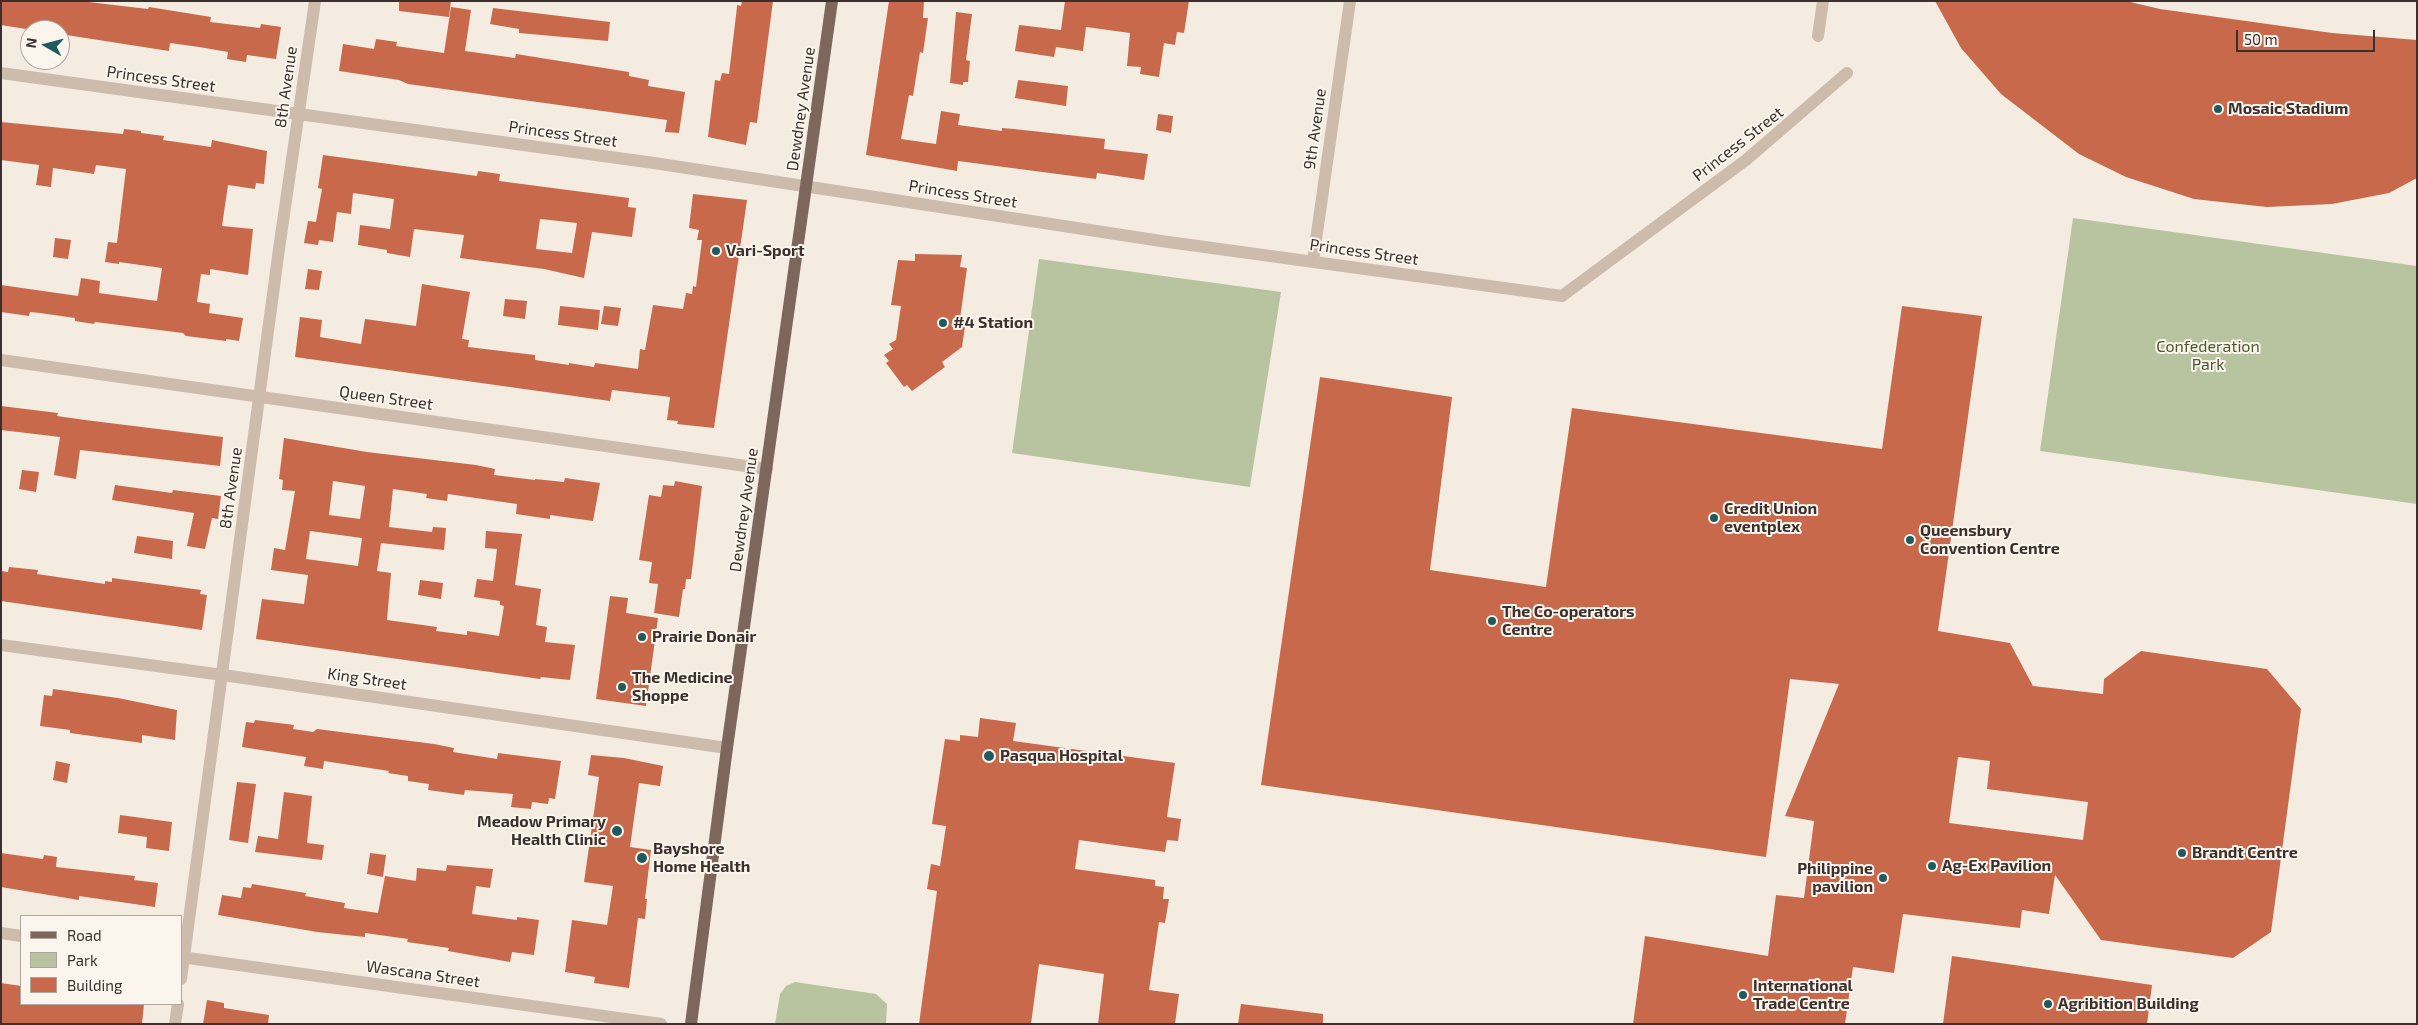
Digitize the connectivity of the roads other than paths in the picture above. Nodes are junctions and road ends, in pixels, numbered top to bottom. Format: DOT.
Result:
graph roads {
  1 [pos="315,1"];
  2 [pos="832,1"];
  3 [pos="1350,1"];
  4 [pos="1823,1"];
  5 [pos="1818,36"];
  6 [pos="1,73"];
  7 [pos="1847,73"];
  8 [pos="298,115"];
  9 [pos="806,187"];
  10 [pos="1312,261"];
  11 [pos="1,360"];
  12 [pos="260,397"];
  13 [pos="767,468"];
  14 [pos="1,645"];
  15 [pos="223,675"];
  16 [pos="727,748"];
  17 [pos="1,933"];
  18 [pos="20,936"];
  19 [pos="183,957"];
  20 [pos="178,1005"];
  21 [pos="175,1024"];
  22 [pos="661,1024"];
  23 [pos="691,1024"];
  1 -- 8 [label="street, 8th Avenue"];
  2 -- 9 [label="main road, Dewdney Avenue"];
  3 -- 10 [label="street, 9th Avenue"];
  4 -- 5 [label="street"];
  6 -- 8 [label="street, Princess Street"];
  7 -- 10 [label="street, Princess Street"];
  8 -- 9 [label="street, Princess Street"];
  8 -- 12 [label="street, 8th Avenue"];
  9 -- 10 [label="street, Princess Street"];
  9 -- 13 [label="main road, Dewdney Avenue"];
  11 -- 12 [label="street, Queen Street"];
  12 -- 13 [label="street, Queen Street"];
  12 -- 15 [label="street, 8th Avenue"];
  13 -- 16 [label="main road, Dewdney Avenue"];
  14 -- 15 [label="street, King Street"];
  15 -- 16 [label="street, King Street"];
  15 -- 19 [label="street, 8th Avenue"];
  16 -- 23 [label="main road, Dewdney Avenue"];
  17 -- 18 [label="street"];
  19 -- 22 [label="street, Wascana Street"];
  20 -- 21 [label="street"];
}
